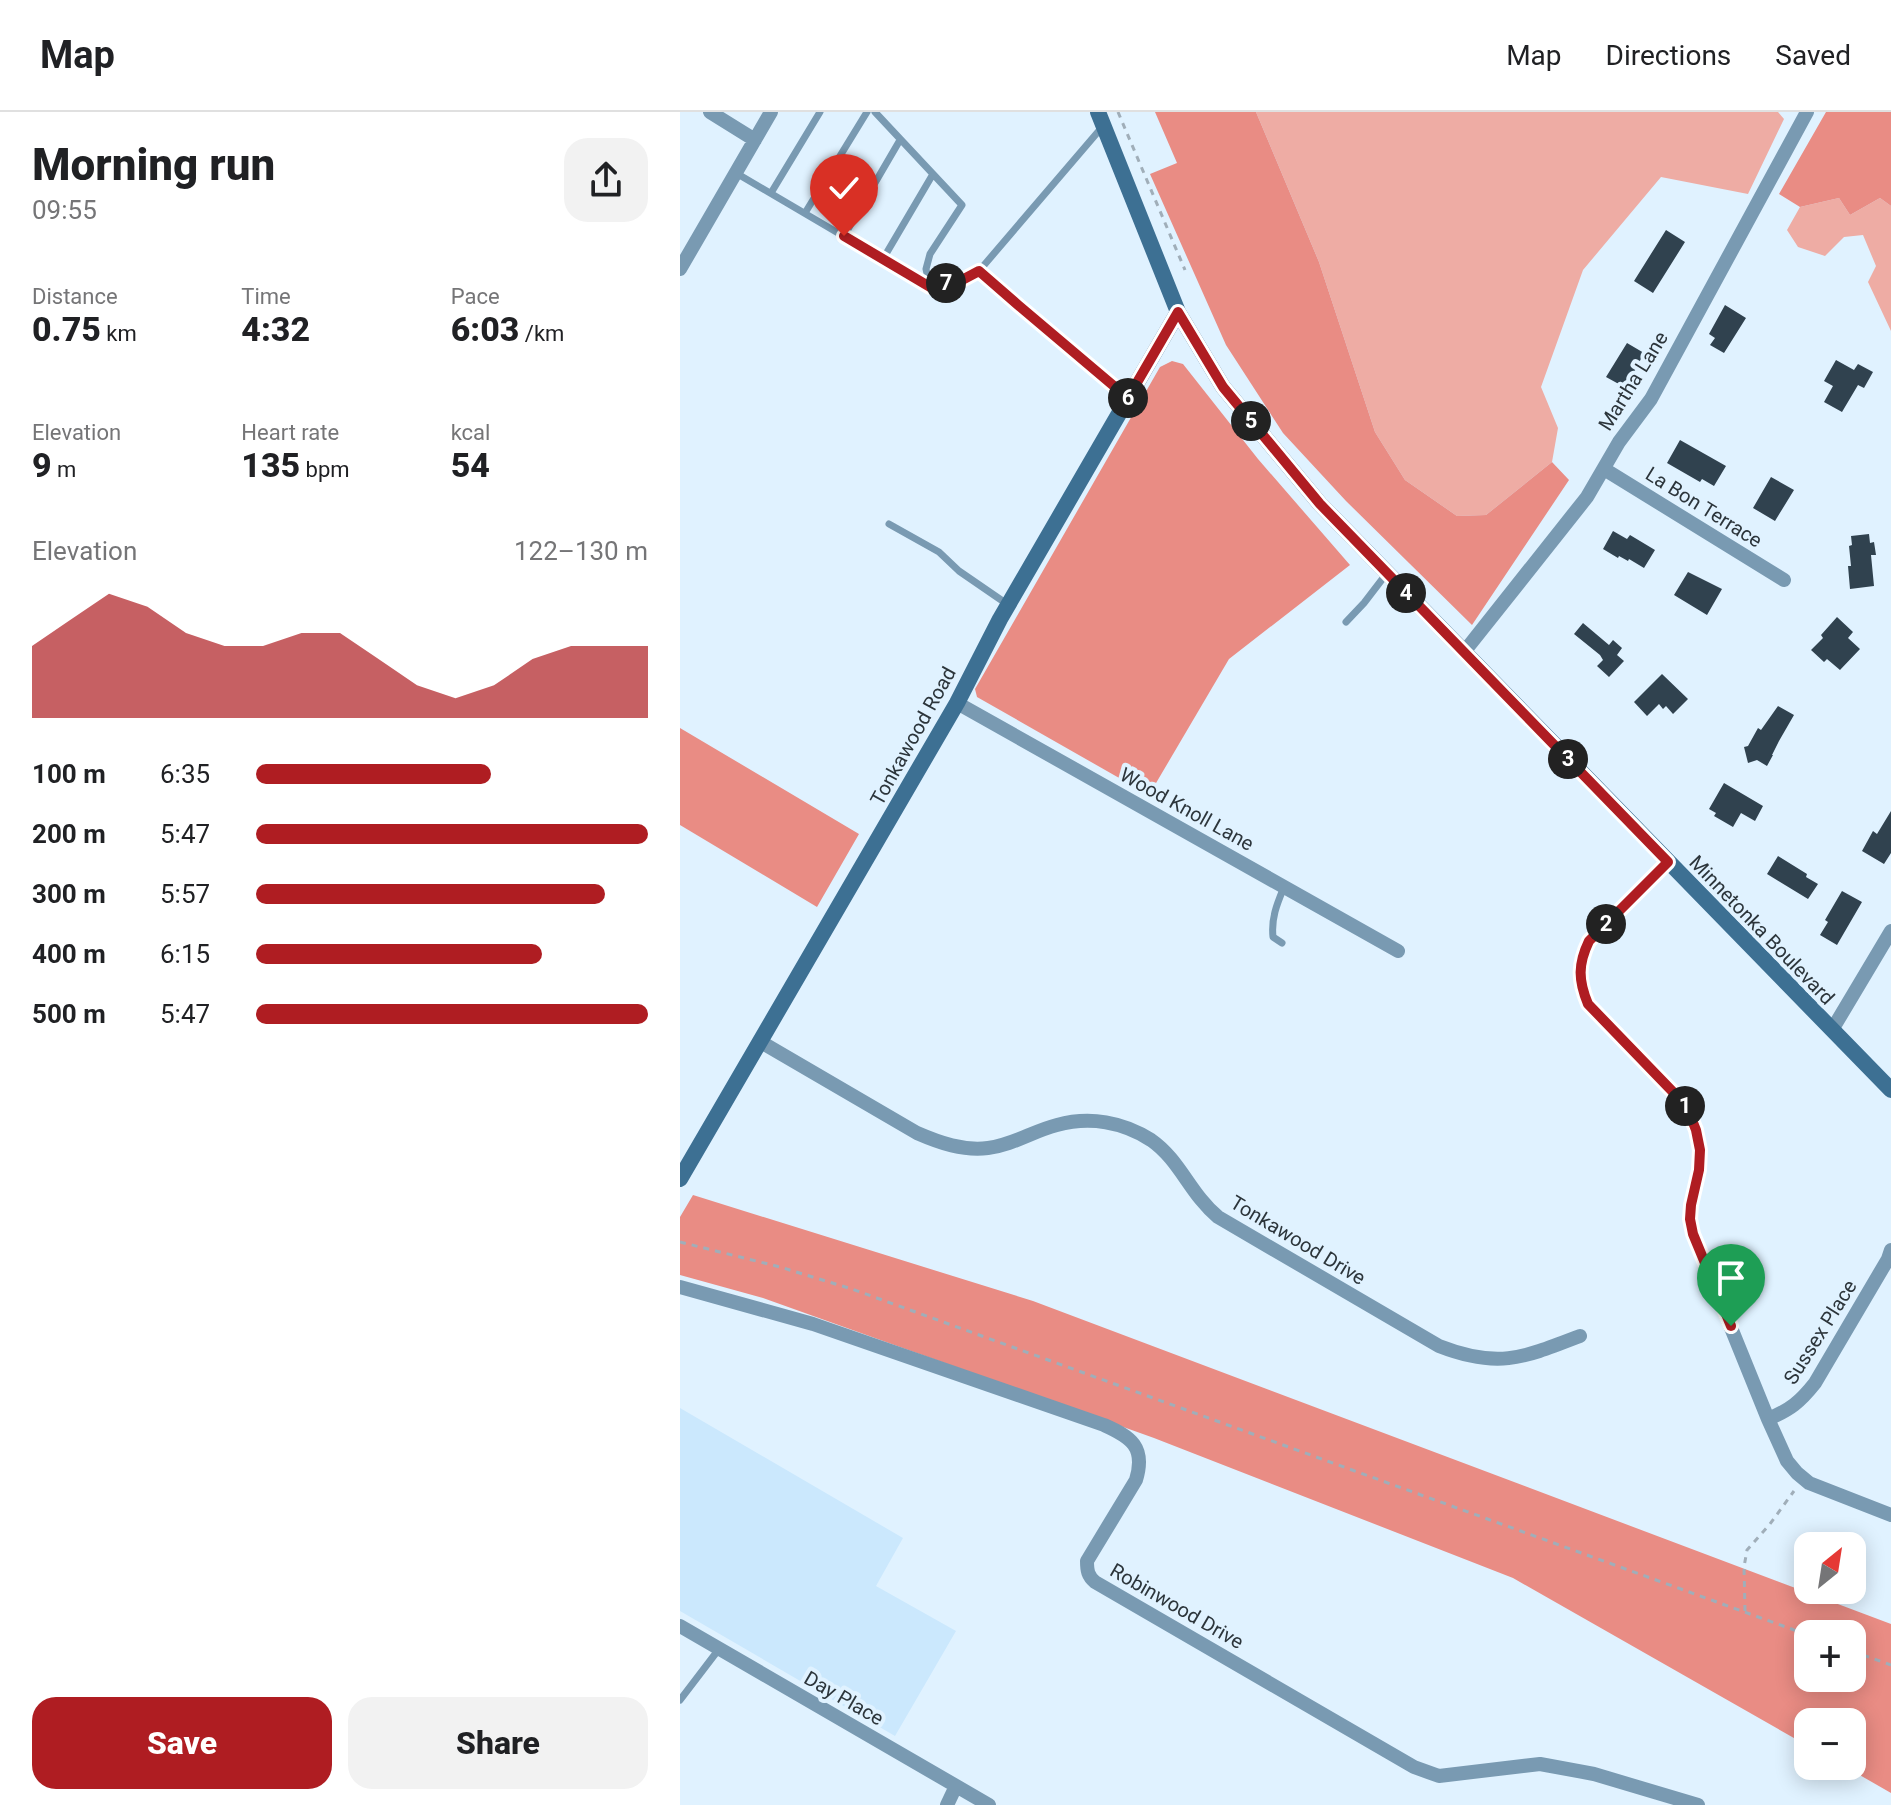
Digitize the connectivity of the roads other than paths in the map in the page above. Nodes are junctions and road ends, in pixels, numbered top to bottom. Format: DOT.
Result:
graph roads {
  1 [pos="710,112"];
  2 [pos="771,112"];
  3 [pos="820,112"];
  4 [pos="867,112"];
  5 [pos="875,112"];
  6 [pos="1807,112"];
  7 [pos="1100,119"];
  8 [pos="755,140"];
  9 [pos="900,140"];
  10 [pos="736,173"];
  11 [pos="933,174"];
  12 [pos="771,193"];
  13 [pos="805,213"];
  14 [pos="844,236"];
  15 [pos="883,259"];
  16 [pos="680,269"];
  17 [pos="979,271"];
  18 [pos="930,287"];
  19 [pos="1178,312"];
  20 [pos="1128,398"];
  21 [pos="1604,469"];
  22 [pos="889,524"];
  23 [pos="1387,573"];
  24 [pos="1784,580"];
  25 [pos="1009,605"];
  26 [pos="1346,622"];
  27 [pos="1464,652"];
  28 [pos="957,703"];
  29 [pos="1668,862"];
  30 [pos="1284,887"];
  31 [pos="1891,931"];
  32 [pos="1282,943"];
  33 [pos="1398,951"];
  34 [pos="1832,1030"];
  35 [pos="761,1042"];
  36 [pos="1891,1090"];
  37 [pos="680,1179"];
  38 [pos="1891,1250"];
  39 [pos="680,1287"];
  40 [pos="1580,1336"];
  41 [pos="1768,1419"];
  42 [pos="1891,1515"];
  43 [pos="680,1626"];
  44 [pos="719,1649"];
  45 [pos="680,1700"];
  46 [pos="956,1786"];
  47 [pos="947,1805"];
  48 [pos="989,1805"];
  49 [pos="1698,1805"];
  1 -- 8 [label="street"];
  2 -- 8 [label="street"];
  3 -- 12 [label="lane"];
  4 -- 13 [label="lane"];
  5 -- 9 [label="lane"];
  6 -- 21 [label="street, Martha Lane"];
  7 -- 17 [label="lane"];
  7 -- 19 [label="main road, Minnetonka Boulevard"];
  8 -- 10 [label="street"];
  9 -- 11 [label="lane"];
  9 -- 14 [label="lane"];
  10 -- 12 [label="lane"];
  10 -- 16 [label="street"];
  11 -- 15 [label="lane"];
  11 -- 18 [label="lane"];
  12 -- 13 [label="lane"];
  13 -- 14 [label="lane"];
  14 -- 15 [label="lane"];
  15 -- 18 [label="lane"];
  17 -- 18 [label="lane"];
  17 -- 20 [label="lane"];
  19 -- 20 [label="main road, Tonkawood Road"];
  19 -- 23 [label="main road, Minnetonka Boulevard"];
  20 -- 25 [label="main road, Tonkawood Road"];
  21 -- 24 [label="street, La Bon Terrace"];
  21 -- 27 [label="street, Martha Lane"];
  22 -- 25 [label="lane"];
  23 -- 26 [label="lane"];
  23 -- 27 [label="main road, Minnetonka Boulevard"];
  25 -- 28 [label="main road, Tonkawood Road"];
  27 -- 29 [label="main road, Minnetonka Boulevard"];
  28 -- 30 [label="street, Wood Knoll Lane"];
  28 -- 35 [label="main road, Tonkawood Road"];
  29 -- 34 [label="main road, Minnetonka Boulevard"];
  29 -- 41 [label="street"];
  30 -- 32 [label="lane"];
  30 -- 33 [label="street, Wood Knoll Lane"];
  31 -- 34 [label="street"];
  34 -- 36 [label="main road, Minnetonka Boulevard"];
  35 -- 37 [label="main road, Tonkawood Road"];
  35 -- 40 [label="street, Tonkawood Drive"];
  38 -- 41 [label="street, Sussex Place"];
  39 -- 49 [label="street, Robinwood Drive"];
  41 -- 42 [label="street"];
  43 -- 44 [label="street, Day Place"];
  44 -- 45 [label="lane"];
  44 -- 46 [label="street, Day Place"];
  46 -- 47 [label="street"];
  46 -- 48 [label="street, Day Place"];
}
